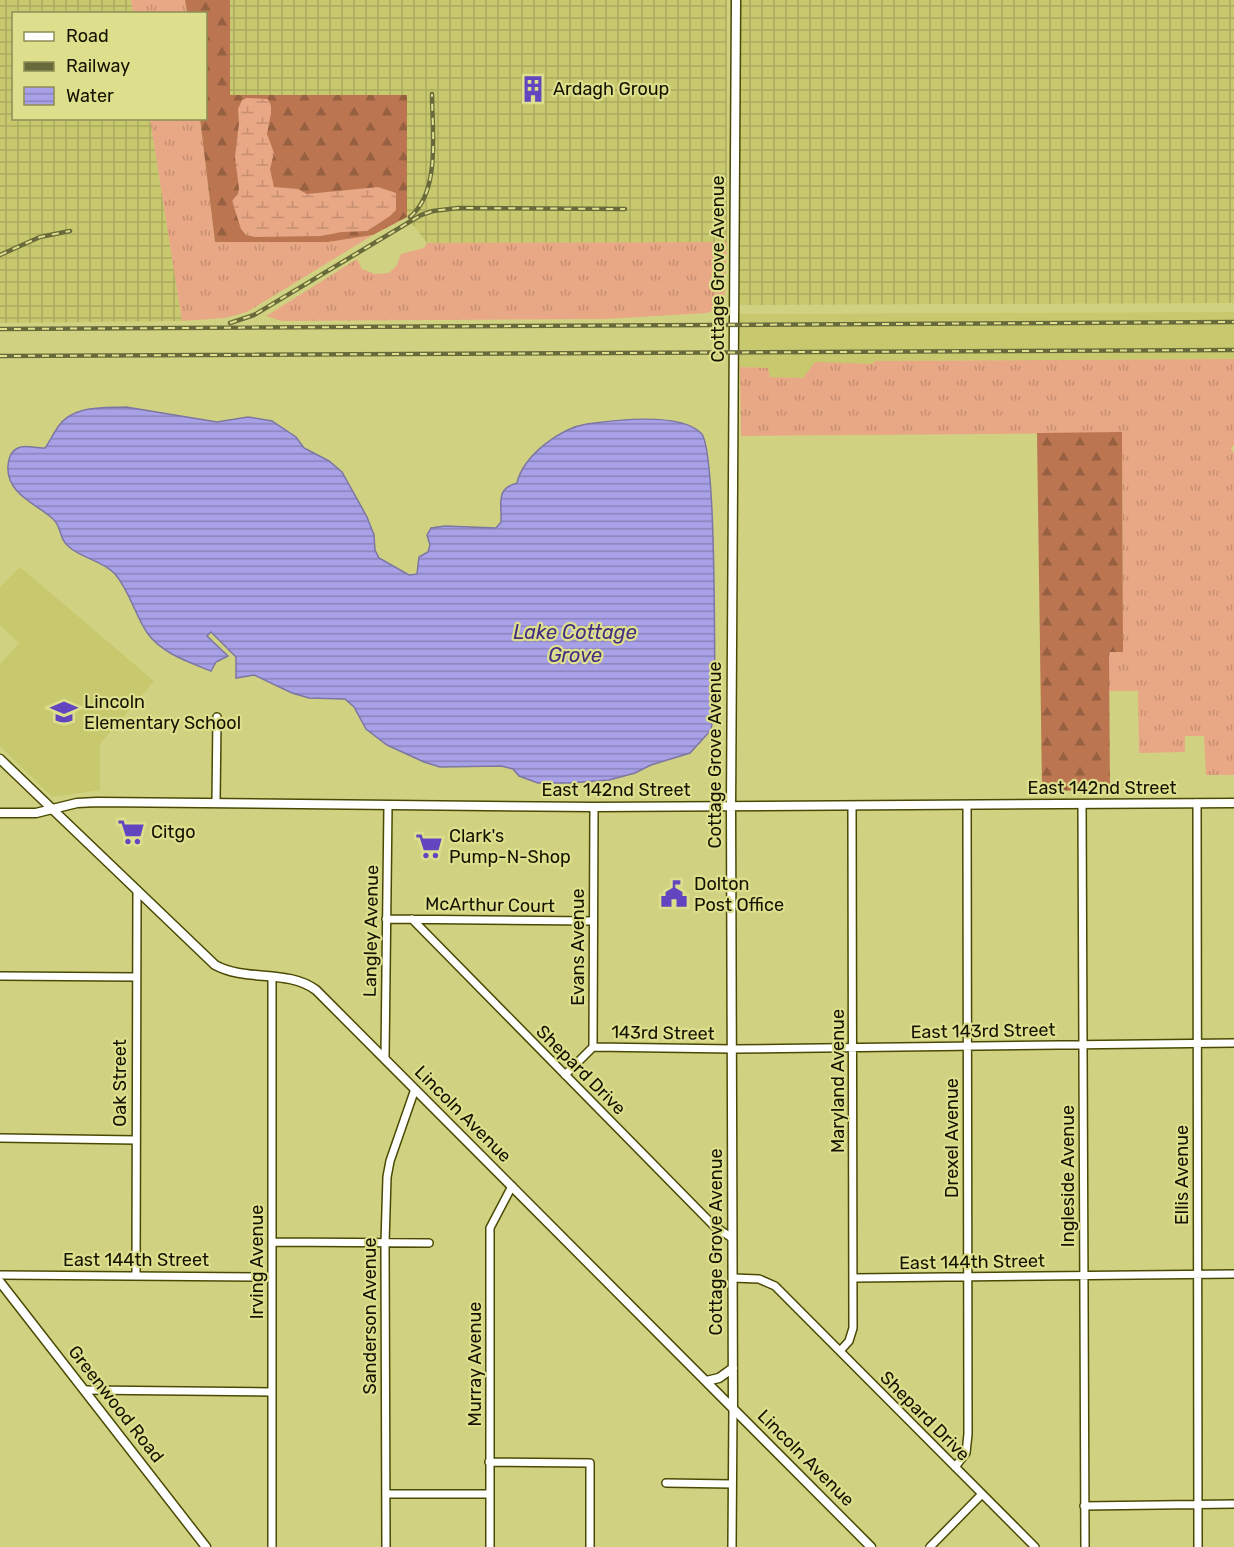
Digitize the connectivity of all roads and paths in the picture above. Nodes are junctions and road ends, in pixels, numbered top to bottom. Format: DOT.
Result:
graph roads {
  1 [pos="736,0"];
  2 [pos="217,717"];
  3 [pos="0,759"];
  4 [pos="216,803"];
  5 [pos="1197,803"];
  6 [pos="1234,803"];
  7 [pos="1082,804"];
  8 [pos="967,805"];
  9 [pos="388,806"];
  10 [pos="594,807"];
  11 [pos="731,807"];
  12 [pos="852,807"];
  13 [pos="51,809"];
  14 [pos="0,813"];
  15 [pos="137,890"];
  16 [pos="386,919"];
  17 [pos="412,919"];
  18 [pos="593,921"];
  19 [pos="0,976"];
  20 [pos="135,977"];
  21 [pos="272,978"];
  22 [pos="1234,1043"];
  23 [pos="1197,1044"];
  24 [pos="1083,1045"];
  25 [pos="967,1046"];
  26 [pos="593,1047"];
  27 [pos="852,1047"];
  28 [pos="733,1048"];
  29 [pos="385,1057"];
  30 [pos="565,1075"];
  31 [pos="416,1089"];
  32 [pos="0,1138"];
  33 [pos="135,1140"];
  34 [pos="512,1186"];
  35 [pos="732,1238"];
  36 [pos="272,1242"];
  37 [pos="385,1243"];
  38 [pos="429,1243"];
  39 [pos="1234,1274"];
  40 [pos="0,1275"];
  41 [pos="136,1275"];
  42 [pos="1198,1275"];
  43 [pos="272,1276"];
  44 [pos="1084,1276"];
  45 [pos="968,1277"];
  46 [pos="733,1278"];
  47 [pos="854,1278"];
  48 [pos="0,1282"];
  49 [pos="840,1351"];
  50 [pos="733,1368"];
  51 [pos="706,1381"];
  52 [pos="85,1390"];
  53 [pos="271,1392"];
  54 [pos="733,1408"];
  55 [pos="489,1462"];
  56 [pos="955,1467"];
  57 [pos="666,1483"];
  58 [pos="732,1484"];
  59 [pos="386,1494"];
  60 [pos="489,1494"];
  61 [pos="982,1494"];
  62 [pos="1198,1504"];
  63 [pos="1234,1504"];
  64 [pos="1084,1506"];
  65 [pos="206,1547"];
  66 [pos="272,1547"];
  67 [pos="386,1547"];
  68 [pos="490,1547"];
  69 [pos="590,1547"];
  70 [pos="732,1547"];
  71 [pos="871,1547"];
  72 [pos="930,1547"];
  73 [pos="1035,1547"];
  74 [pos="1084,1547"];
  75 [pos="1198,1547"];
  1 -- 11 [label="street, Cottage Grove Avenue"];
  2 -- 4 [label="street"];
  3 -- 13 [label="street, Lincoln Avenue"];
  4 -- 9 [label="street, East 142nd Street"];
  4 -- 13 [label="street, East 142nd Street"];
  5 -- 6 [label="street, East 142nd Street"];
  5 -- 7 [label="street, East 142nd Street"];
  5 -- 23 [label="street, Ellis Avenue"];
  7 -- 8 [label="street, East 142nd Street"];
  7 -- 24 [label="street, Ingleside Avenue"];
  8 -- 12 [label="street, East 142nd Street"];
  8 -- 25 [label="street, Drexel Avenue"];
  9 -- 10 [label="street, East 142nd Street"];
  9 -- 16 [label="street, Langley Avenue"];
  10 -- 11 [label="street, East 142nd Street"];
  10 -- 18 [label="street, Evans Avenue"];
  11 -- 12 [label="street, East 142nd Street"];
  11 -- 28 [label="street, Cottage Grove Avenue"];
  12 -- 27 [label="street, Maryland Avenue"];
  13 -- 14 [label="street, East 142nd Street"];
  13 -- 15 [label="street, Lincoln Avenue"];
  15 -- 20 [label="street, Oak Street"];
  15 -- 21 [label="street, Lincoln Avenue"];
  16 -- 17 [label="street, McArthur Court"];
  16 -- 29 [label="street, Langley Avenue"];
  17 -- 18 [label="street, McArthur Court"];
  17 -- 30 [label="street, Shepard Drive"];
  18 -- 26 [label="street, Evans Avenue"];
  19 -- 20 [label="street"];
  20 -- 33 [label="street, Oak Street"];
  21 -- 29 [label="street, Lincoln Avenue"];
  21 -- 36 [label="street, Irving Avenue"];
  22 -- 23 [label="street, East 143rd Street"];
  23 -- 24 [label="street, East 143rd Street"];
  23 -- 42 [label="street, Ellis Avenue"];
  24 -- 25 [label="street, East 143rd Street"];
  24 -- 44 [label="street, Ingleside Avenue"];
  25 -- 27 [label="street, East 143rd Street"];
  25 -- 45 [label="street, Drexel Avenue"];
  26 -- 28 [label="street, 143rd Street"];
  26 -- 30 [label="street"];
  27 -- 28 [label="street, East 143rd Street"];
  27 -- 47 [label="street, Maryland Avenue"];
  28 -- 35 [label="street, Cottage Grove Avenue"];
  29 -- 31 [label="street, Lincoln Avenue"];
  30 -- 35 [label="street, Shepard Drive"];
  31 -- 34 [label="street, Lincoln Avenue"];
  31 -- 37 [label="street, Sanderson Avenue"];
  32 -- 33 [label="street"];
  33 -- 41 [label="street, Oak Street"];
  34 -- 51 [label="street, Lincoln Avenue"];
  34 -- 55 [label="street, Murray Avenue"];
  35 -- 46 [label="street, Cottage Grove Avenue"];
  36 -- 37 [label="street"];
  36 -- 43 [label="street, Irving Avenue"];
  37 -- 38 [label="street"];
  37 -- 59 [label="street, Sanderson Avenue"];
  39 -- 42 [label="street, East 144th Street"];
  40 -- 41 [label="street, East 144th Street"];
  41 -- 43 [label="street, East 144th Street"];
  42 -- 44 [label="street, East 144th Street"];
  42 -- 62 [label="street, Ellis Avenue"];
  43 -- 53 [label="street, Irving Avenue"];
  44 -- 45 [label="street, East 144th Street"];
  44 -- 64 [label="street, Ingleside Avenue"];
  45 -- 47 [label="street, East 144th Street"];
  45 -- 56 [label="street, Drexel Avenue"];
  46 -- 49 [label="street, Shepard Drive"];
  46 -- 50 [label="street, Cottage Grove Avenue"];
  47 -- 49 [label="street, Maryland Avenue"];
  48 -- 52 [label="street, Greenwood Road"];
  49 -- 56 [label="street, Shepard Drive"];
  50 -- 51 [label="street"];
  50 -- 54 [label="street, Cottage Grove Avenue"];
  51 -- 54 [label="street, Lincoln Avenue"];
  52 -- 53 [label="street"];
  52 -- 65 [label="street, Greenwood Road"];
  53 -- 66 [label="street, Irving Avenue"];
  54 -- 58 [label="street, Cottage Grove Avenue"];
  54 -- 71 [label="street, Lincoln Avenue"];
  55 -- 60 [label="street, Murray Avenue"];
  55 -- 69 [label="street"];
  56 -- 61 [label="street, Shepard Drive"];
  57 -- 58 [label="street"];
  58 -- 70 [label="street, Cottage Grove Avenue"];
  59 -- 60 [label="street"];
  59 -- 67 [label="street, Sanderson Avenue"];
  60 -- 68 [label="street, Murray Avenue"];
  61 -- 72 [label="street"];
  61 -- 73 [label="street, Shepard Drive"];
  62 -- 63 [label="street"];
  62 -- 64 [label="street"];
  62 -- 75 [label="street, Ellis Avenue"];
  64 -- 74 [label="street, Ingleside Avenue"];
}
